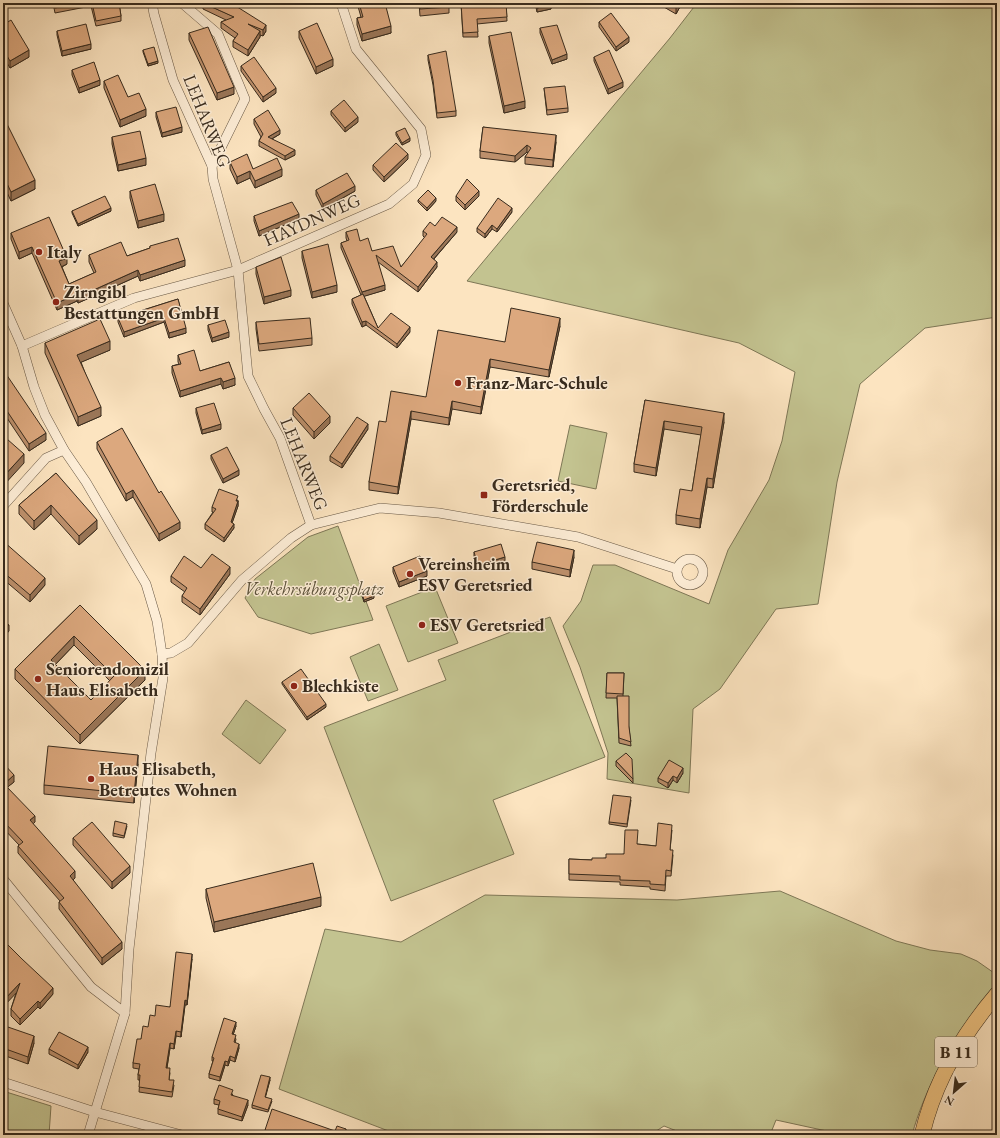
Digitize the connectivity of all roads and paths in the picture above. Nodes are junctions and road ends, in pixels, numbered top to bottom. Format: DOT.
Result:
graph roads {
  1 [pos="152,3"];
  2 [pos="182,3"];
  3 [pos="341,3"];
  4 [pos="212,166"];
  5 [pos="238,270"];
  6 [pos="3,303"];
  7 [pos="22,346"];
  8 [pos="64,450"];
  9 [pos="3,506"];
  10 [pos="311,525"];
  11 [pos="677,569"];
  12 [pos="162,654"];
  13 [pos="3,879"];
  14 [pos="997,994"];
  15 [pos="125,1013"];
  16 [pos="3,1082"];
  17 [pos="95,1112"];
  18 [pos="88,1135"];
  19 [pos="182,1135"];
  20 [pos="922,1135"];
  1 -- 4 [label="street, LEHARWEG"];
  2 -- 4 [label="street"];
  3 -- 5 [label="street, HAYDNWEG"];
  4 -- 5 [label="street, LEHARWEG"];
  5 -- 7 [label="street, HAYDNWEG"];
  5 -- 10 [label="street, LEHARWEG"];
  6 -- 7 [label="street"];
  7 -- 8 [label="street"];
  8 -- 9 [label="street"];
  8 -- 12 [label="street"];
  10 -- 11 [label="street"];
  10 -- 12 [label="street"];
  12 -- 15 [label="street"];
  13 -- 15 [label="street"];
  14 -- 20 [label="main road, B 11"];
  15 -- 17 [label="street"];
  16 -- 17 [label="street"];
  17 -- 18 [label="street"];
  17 -- 19 [label="street"];
}
